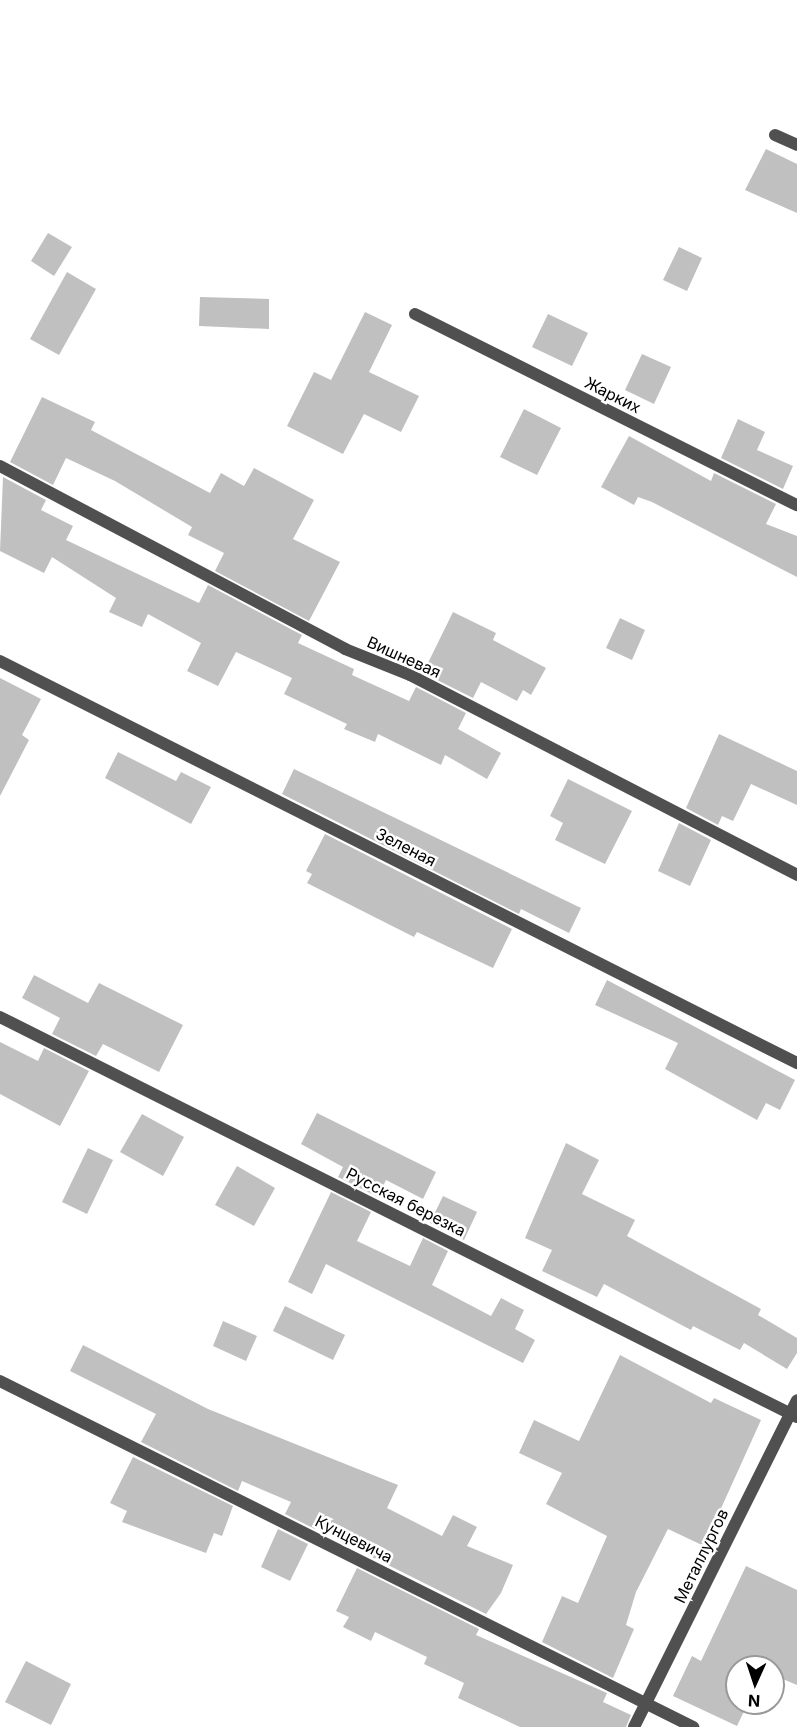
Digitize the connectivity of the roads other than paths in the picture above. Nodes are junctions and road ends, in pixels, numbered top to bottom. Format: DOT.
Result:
graph roads {
  1 [pos="775,135"];
  2 [pos="797,145"];
  3 [pos="415,314"];
  4 [pos="0,466"];
  5 [pos="797,505"];
  6 [pos="0,661"];
  7 [pos="797,875"];
  8 [pos="0,1017"];
  9 [pos="797,1063"];
  10 [pos="0,1381"];
  11 [pos="797,1400"];
  12 [pos="793,1415"];
  13 [pos="647,1704"];
  14 [pos="634,1727"];
  15 [pos="693,1727"];
  1 -- 2 [label="street"];
  3 -- 5 [label="street, Жарких"];
  4 -- 7 [label="street, Вишневая"];
  6 -- 9 [label="street, Зеленая"];
  8 -- 12 [label="street, Русская березка"];
  10 -- 13 [label="street, Кунцевича"];
  11 -- 12 [label="street, Металлургов"];
  12 -- 13 [label="street, Металлургов"];
  13 -- 14 [label="street, Металлургов"];
  13 -- 15 [label="street, Кунцевича"];
}
